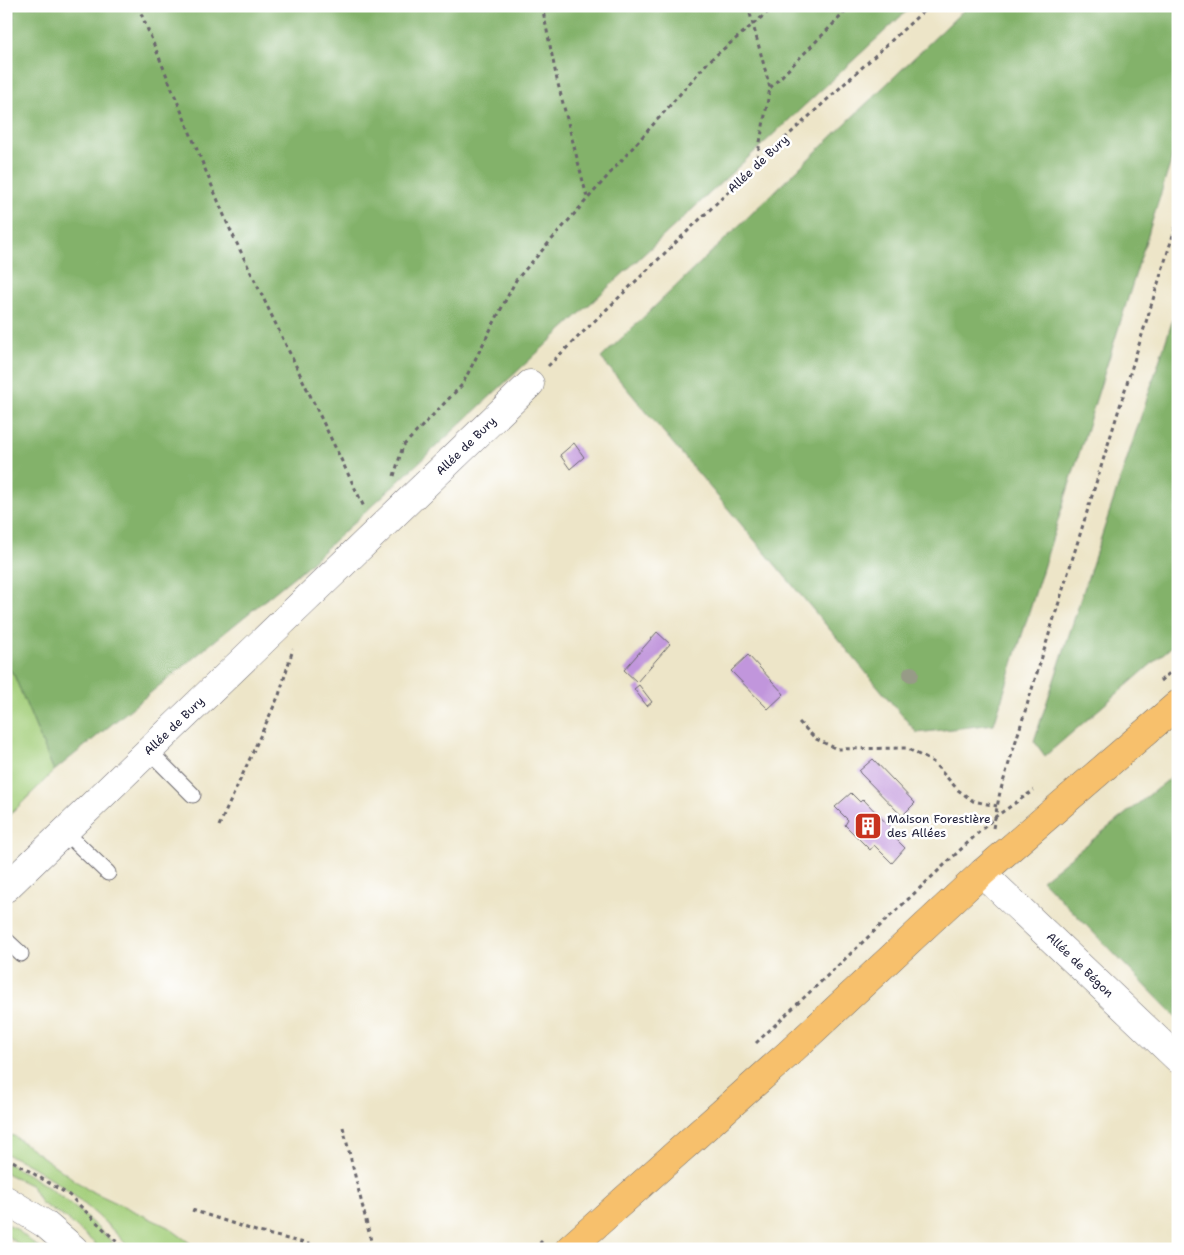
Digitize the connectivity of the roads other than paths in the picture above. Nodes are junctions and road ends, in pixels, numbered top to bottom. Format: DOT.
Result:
graph roads {
  1 [pos="530,384"];
  2 [pos="1178,704"];
  3 [pos="149,750"];
  4 [pos="193,795"];
  5 [pos="65,832"];
  6 [pos="982,872"];
  7 [pos="108,873"];
  8 [pos="6,888"];
  9 [pos="6,940"];
  10 [pos="21,954"];
  11 [pos="1178,1059"];
  12 [pos="6,1200"];
  13 [pos="74,1249"];
  14 [pos="569,1249"];
  1 -- 3 [label="street, Allée de Bury"];
  2 -- 6 [label="main road"];
  3 -- 4 [label="lane"];
  3 -- 5 [label="street, Allée de Bury"];
  5 -- 7 [label="lane"];
  5 -- 8 [label="street, Allée de Bury"];
  6 -- 11 [label="street, Allée de Bégon"];
  6 -- 14 [label="main road"];
  9 -- 10 [label="lane"];
  12 -- 13 [label="street"];
}
